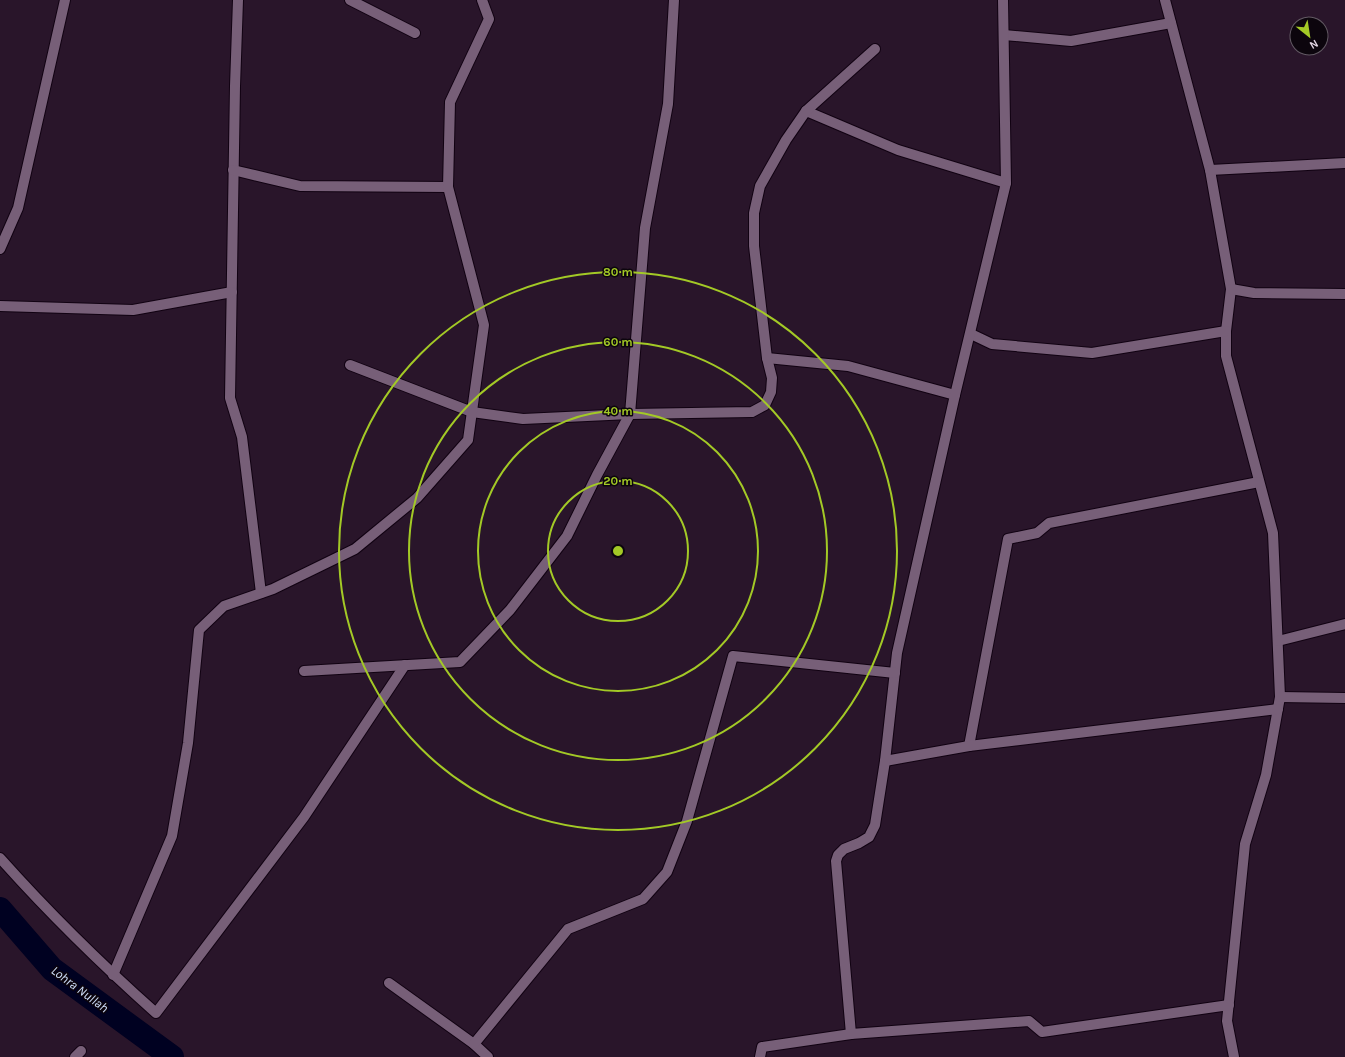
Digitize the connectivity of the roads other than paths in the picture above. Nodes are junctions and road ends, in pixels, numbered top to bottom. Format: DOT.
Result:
graph roads {
  1 [pos="65,0"];
  2 [pos="238,0"];
  3 [pos="350,0"];
  4 [pos="482,0"];
  5 [pos="674,0"];
  6 [pos="1003,0"];
  7 [pos="1165,0"];
  8 [pos="1171,23"];
  9 [pos="415,33"];
  10 [pos="1004,35"];
  11 [pos="875,49"];
  12 [pos="806,111"];
  13 [pos="1345,163"];
  14 [pos="233,170"];
  15 [pos="1210,170"];
  16 [pos="1006,183"];
  17 [pos="448,187"];
  18 [pos="0,250"];
  19 [pos="1231,289"];
  20 [pos="232,292"];
  21 [pos="1345,294"];
  22 [pos="0,306"];
  23 [pos="1226,331"];
  24 [pos="971,334"];
  25 [pos="767,358"];
  26 [pos="350,365"];
  27 [pos="955,395"];
  28 [pos="472,412"];
  29 [pos="630,414"];
  30 [pos="1259,482"];
  31 [pos="261,593"];
  32 [pos="1345,624"];
  33 [pos="1278,641"];
  34 [pos="405,665"];
  35 [pos="304,671"];
  36 [pos="895,672"];
  37 [pos="1280,696"];
  38 [pos="1345,698"];
  39 [pos="1278,709"];
  40 [pos="969,746"];
  41 [pos="885,761"];
  42 [pos="0,858"];
  43 [pos="113,975"];
  44 [pos="389,983"];
  45 [pos="1229,1005"];
  46 [pos="851,1034"];
  47 [pos="474,1044"];
  48 [pos="488,1057"];
  49 [pos="760,1057"];
  50 [pos="1234,1057"];
  1 -- 18 [label="street"];
  2 -- 14 [label="street"];
  3 -- 9 [label="street"];
  4 -- 17 [label="street"];
  5 -- 29 [label="street"];
  6 -- 10 [label="street"];
  7 -- 8 [label="street"];
  8 -- 10 [label="street"];
  8 -- 15 [label="street"];
  10 -- 16 [label="street"];
  11 -- 12 [label="street"];
  12 -- 16 [label="street"];
  12 -- 25 [label="street"];
  13 -- 15 [label="street"];
  14 -- 17 [label="street"];
  14 -- 20 [label="street"];
  15 -- 19 [label="street"];
  16 -- 24 [label="street"];
  17 -- 28 [label="street"];
  19 -- 21 [label="street"];
  19 -- 23 [label="street"];
  20 -- 22 [label="street"];
  20 -- 31 [label="street"];
  23 -- 24 [label="street"];
  23 -- 30 [label="street"];
  24 -- 27 [label="street"];
  25 -- 27 [label="street"];
  25 -- 29 [label="street"];
  26 -- 28 [label="street"];
  27 -- 36 [label="street"];
  28 -- 29 [label="street"];
  28 -- 31 [label="street"];
  29 -- 34 [label="street"];
  30 -- 33 [label="street"];
  30 -- 40 [label="street"];
  31 -- 43 [label="street"];
  32 -- 33 [label="street"];
  33 -- 37 [label="street"];
  34 -- 35 [label="street"];
  34 -- 43 [label="street"];
  36 -- 41 [label="street"];
  36 -- 47 [label="street"];
  37 -- 38 [label="street"];
  37 -- 39 [label="street"];
  39 -- 40 [label="street"];
  39 -- 45 [label="street"];
  40 -- 41 [label="street"];
  41 -- 46 [label="street"];
  42 -- 43 [label="street"];
  44 -- 47 [label="street"];
  45 -- 46 [label="street"];
  45 -- 50 [label="street"];
  46 -- 49 [label="street"];
  47 -- 48 [label="street"];
}
